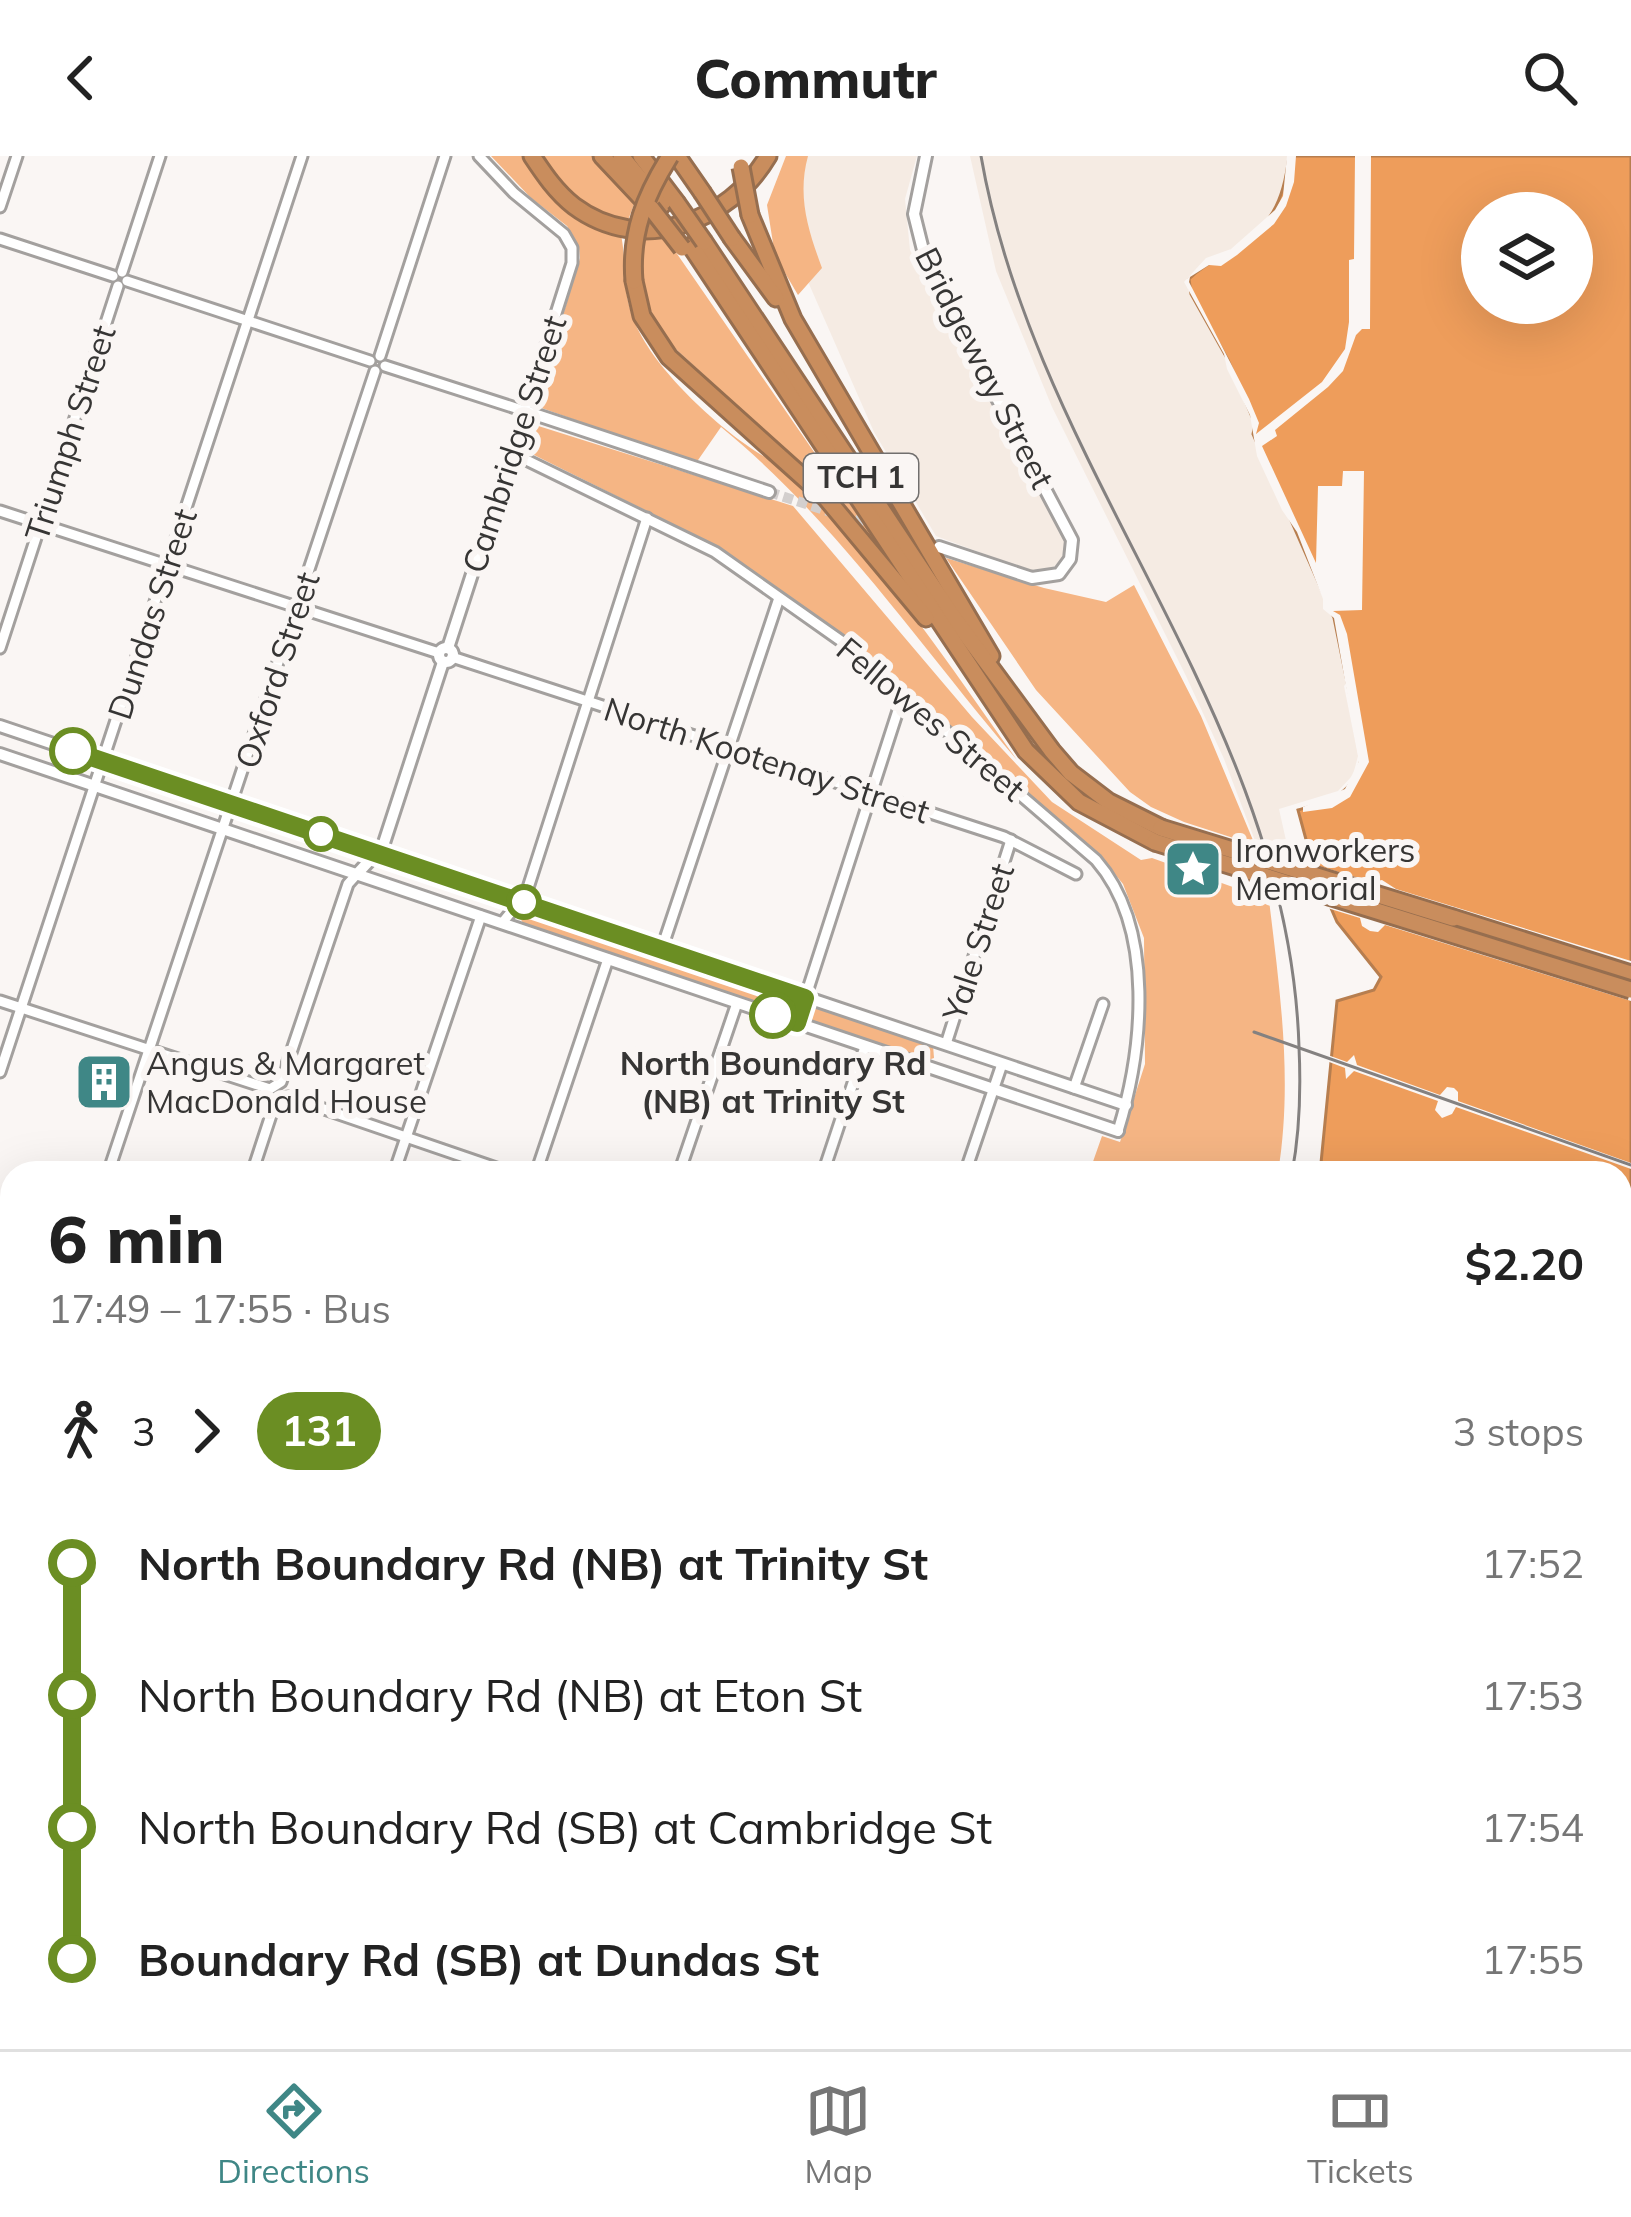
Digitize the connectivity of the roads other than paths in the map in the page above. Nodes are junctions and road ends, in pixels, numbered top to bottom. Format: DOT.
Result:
graph roads {
  1 [pos="17,156"];
  2 [pos="160,156"];
  3 [pos="302,156"];
  4 [pos="445,156"];
  5 [pos="479,156"];
  6 [pos="532,156"];
  7 [pos="602,156"];
  8 [pos="621,156"];
  9 [pos="640,156"];
  10 [pos="673,156"];
  11 [pos="768,156"];
  12 [pos="926,156"];
  13 [pos="741,162"];
  14 [pos="663,205"];
  15 [pos="0,207"];
  16 [pos="0,239"];
  17 [pos="692,245"];
  18 [pos="120,279"];
  19 [pos="793,319"];
  20 [pos="249,320"];
  21 [pos="378,363"];
  22 [pos="525,411"];
  23 [pos="512,453"];
  24 [pos="769,492"];
  25 [pos="0,511"];
  26 [pos="647,518"];
  27 [pos="40,524"];
  28 [pos="939,547"];
  29 [pos="169,566"];
  30 [pos="779,598"];
  31 [pos="297,608"];
  32 [pos="0,649"];
  33 [pos="446,655"];
  34 [pos="903,695"];
  35 [pos="588,702"];
  36 [pos="1022,711"];
  37 [pos="1006,724"];
  38 [pos="0,726"];
  39 [pos="727,747"];
  40 [pos="0,754"];
  41 [pos="104,761"];
  42 [pos="96,786"];
  43 [pos="870,793"];
  44 [pos="233,805"];
  45 [pos="224,830"];
  46 [pos="1158,835"];
  47 [pos="1010,841"];
  48 [pos="375,853"];
  49 [pos="357,874"];
  50 [pos="1076,874"];
  51 [pos="520,901"];
  52 [pos="481,916"];
  53 [pos="502,923"];
  54 [pos="662,949"];
  55 [pos="608,959"];
  56 [pos="1631,974"];
  57 [pos="1631,990"];
  58 [pos="805,998"];
  59 [pos="0,1001"];
  60 [pos="737,1003"];
  61 [pos="1103,1004"];
  62 [pos="21,1008"];
  63 [pos="797,1023"];
  64 [pos="946,1044"];
  65 [pos="865,1047"];
  66 [pos="149,1051"];
  67 [pos="1002,1064"];
  68 [pos="0,1072"];
  69 [pos="1074,1088"];
  70 [pos="994,1090"];
  71 [pos="279,1093"];
  72 [pos="1126,1106"];
  73 [pos="1118,1131"];
  74 [pos="406,1138"];
  75 [pos="113,1161"];
  76 [pos="256,1161"];
  77 [pos="398,1161"];
  78 [pos="476,1161"];
  79 [pos="540,1161"];
  80 [pos="683,1161"];
  81 [pos="827,1161"];
  82 [pos="969,1161"];
  1 -- 15 [label="street"];
  2 -- 18 [label="street, Triumph Street"];
  3 -- 20 [label="street, Dundas Street"];
  4 -- 21 [label="street, Oxford Street"];
  5 -- 22 [label="street, Cambridge Street"];
  6 -- 11 [label="highway"];
  7 -- 14 [label="highway"];
  8 -- 14 [label="highway, TCH 1"];
  9 -- 14 [label="highway, TCH 1"];
  10 -- 19 [label="highway, bridge"];
  10 -- 37 [label="highway, bridge"];
  12 -- 28 [label="street, Bridgeway Street"];
  13 -- 19 [label="highway, bridge"];
  14 -- 17 [label="highway, TCH 1"];
  16 -- 18 [label="street"];
  17 -- 36 [label="highway, TCH 1"];
  17 -- 37 [label="highway, TCH 1"];
  18 -- 20 [label="street"];
  18 -- 27 [label="street, Triumph Street"];
  19 -- 36 [label="highway"];
  20 -- 21 [label="street"];
  20 -- 29 [label="street, Dundas Street"];
  21 -- 22 [label="street"];
  21 -- 31 [label="street, Oxford Street"];
  22 -- 23 [label="street, Cambridge Street"];
  22 -- 24 [label="street"];
  23 -- 26 [label="street, Fellowes Street"];
  23 -- 33 [label="street, Cambridge Street"];
  25 -- 27 [label="street, North Kootenay Street"];
  26 -- 30 [label="street, Fellowes Street"];
  26 -- 35 [label="street"];
  27 -- 29 [label="street, North Kootenay Street"];
  27 -- 32 [label="street, Triumph Street"];
  29 -- 31 [label="street, North Kootenay Street"];
  29 -- 41 [label="street, Dundas Street"];
  30 -- 34 [label="street, Fellowes Street"];
  30 -- 39 [label="street"];
  31 -- 33 [label="street, North Kootenay Street"];
  31 -- 44 [label="street, Oxford Street"];
  33 -- 35 [label="street, North Kootenay Street"];
  33 -- 48 [label="street, Cambridge Street"];
  34 -- 43 [label="street"];
  34 -- 72 [label="street, Fellowes Street"];
  35 -- 39 [label="street, North Kootenay Street"];
  35 -- 51 [label="street"];
  36 -- 46 [label="highway, TCH 1"];
  37 -- 46 [label="highway, TCH 1"];
  38 -- 41 [label="street"];
  39 -- 43 [label="street, North Kootenay Street"];
  39 -- 54 [label="street"];
  40 -- 42 [label="street"];
  41 -- 42 [label="street, Dundas Street"];
  41 -- 44 [label="street"];
  42 -- 45 [label="street"];
  42 -- 62 [label="street, Dundas Street"];
  43 -- 47 [label="street, North Kootenay Street"];
  43 -- 58 [label="street"];
  44 -- 45 [label="street, Oxford Street"];
  44 -- 48 [label="street"];
  45 -- 49 [label="street"];
  45 -- 66 [label="street, Oxford Street"];
  46 -- 56 [label="highway, TCH 1, bridge"];
  46 -- 57 [label="highway, TCH 1, bridge"];
  47 -- 50 [label="street, North Kootenay Street"];
  47 -- 64 [label="street, Yale Street"];
  48 -- 49 [label="street, Cambridge Street"];
  48 -- 51 [label="street"];
  49 -- 52 [label="street"];
  49 -- 71 [label="street, Cambridge Street"];
  51 -- 53 [label="street"];
  51 -- 54 [label="street"];
  52 -- 53 [label="street"];
  52 -- 74 [label="street"];
  53 -- 55 [label="street"];
  54 -- 58 [label="street"];
  55 -- 60 [label="street"];
  55 -- 79 [label="street"];
  58 -- 63 [label="street"];
  58 -- 64 [label="street"];
  59 -- 62 [label="street"];
  60 -- 63 [label="street"];
  60 -- 80 [label="street"];
  61 -- 69 [label="street"];
  62 -- 66 [label="street"];
  62 -- 68 [label="street, Dundas Street"];
  63 -- 65 [label="street"];
  64 -- 67 [label="street"];
  65 -- 70 [label="street"];
  65 -- 81 [label="street"];
  66 -- 71 [label="street"];
  66 -- 75 [label="street, Oxford Street"];
  67 -- 69 [label="street"];
  67 -- 70 [label="street"];
  69 -- 72 [label="street"];
  70 -- 73 [label="street"];
  70 -- 82 [label="street"];
  71 -- 74 [label="street"];
  71 -- 76 [label="street, Cambridge Street"];
  72 -- 73 [label="street, Fellowes Street"];
  74 -- 77 [label="street"];
  74 -- 78 [label="street"];
}
